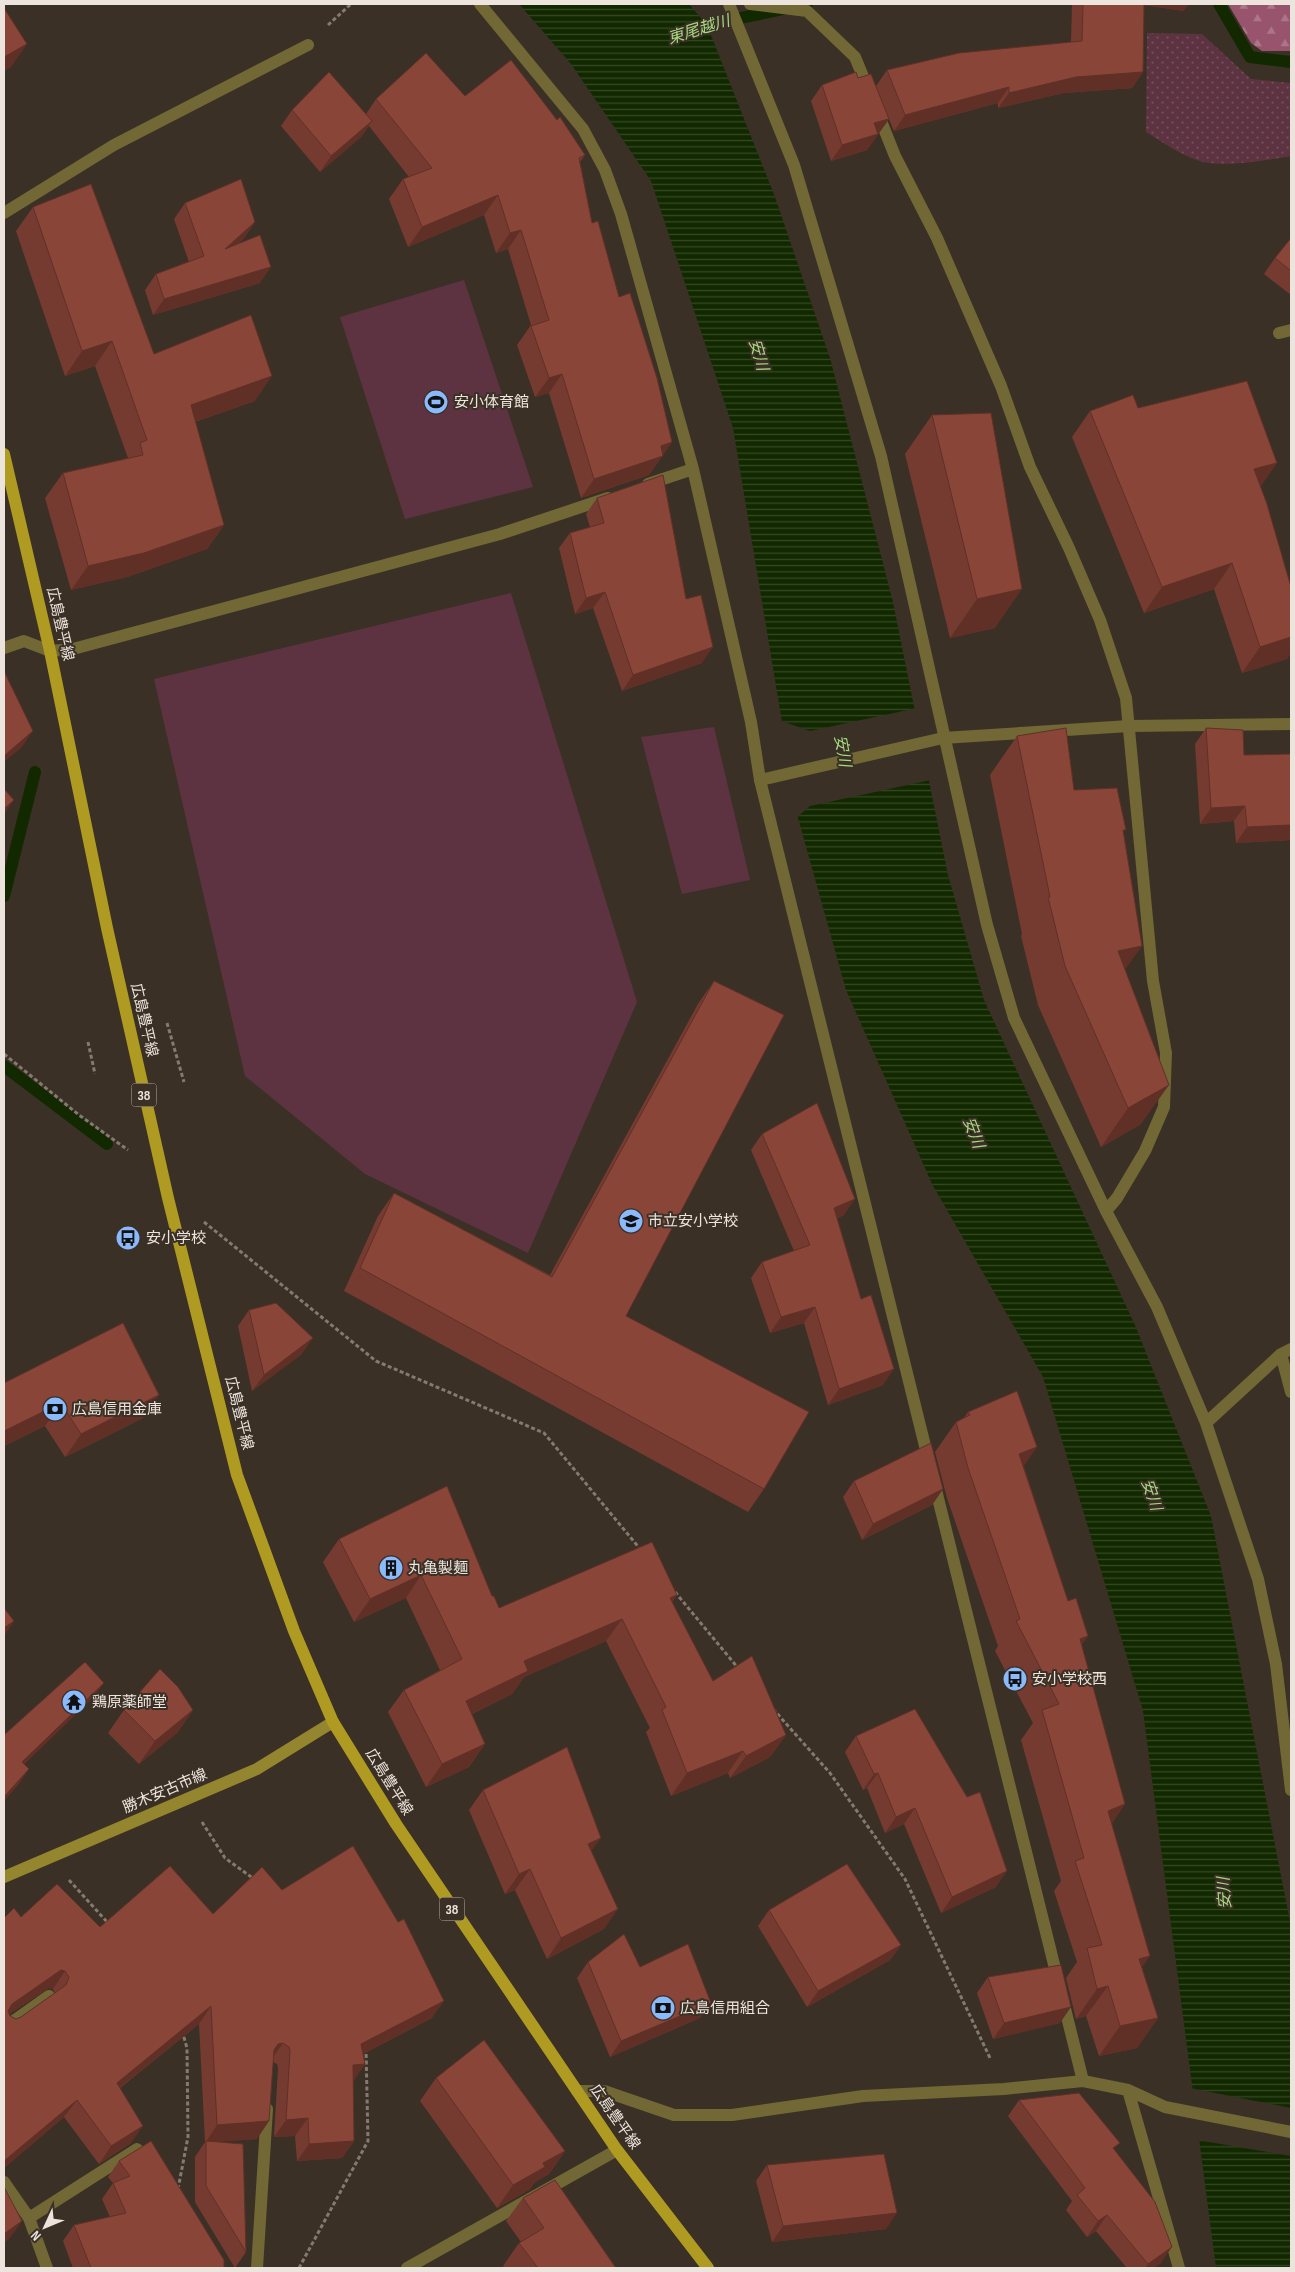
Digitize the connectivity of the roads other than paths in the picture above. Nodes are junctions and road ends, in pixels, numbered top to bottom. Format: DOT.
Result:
graph roads {
  1 [pos="480,4"];
  2 [pos="729,4"];
  3 [pos="750,4"];
  4 [pos="308,45"];
  5 [pos="4,213"];
  6 [pos="4,454"];
  7 [pos="693,469"];
  8 [pos="639,487"];
  9 [pos="622,493"];
  10 [pos="4,648"];
  11 [pos="50,651"];
  12 [pos="1291,724"];
  13 [pos="1129,726"];
  14 [pos="943,738"];
  15 [pos="760,780"];
  16 [pos="1106,1211"];
  17 [pos="1286,1351"];
  18 [pos="1291,1392"];
  19 [pos="1206,1423"];
  20 [pos="333,1722"];
  21 [pos="1291,1790"];
  22 [pos="4,1877"];
  23 [pos="49,1996"];
  24 [pos="4,2028"];
  25 [pos="1083,2081"];
  26 [pos="1128,2090"];
  27 [pos="577,2091"];
  28 [pos="268,2097"];
  29 [pos="1291,2132"];
  30 [pos="137,2149"];
  31 [pos="617,2150"];
  32 [pos="4,2182"];
  33 [pos="30,2218"];
  34 [pos="47,2268"];
  35 [pos="257,2268"];
  36 [pos="407,2268"];
  37 [pos="708,2268"];
  38 [pos="1179,2268"];
  1 -- 7 [label="street"];
  2 -- 14 [label="street"];
  3 -- 13 [label="street"];
  4 -- 5 [label="street"];
  6 -- 11 [label="main road, 広島豊平線 / 38"];
  7 -- 8 [label="street"];
  7 -- 15 [label="street"];
  9 -- 11 [label="street"];
  10 -- 11 [label="street"];
  11 -- 20 [label="main road, 広島豊平線 / 38"];
  12 -- 13 [label="street"];
  13 -- 14 [label="street"];
  13 -- 16 [label="street"];
  14 -- 15 [label="street"];
  14 -- 16 [label="street"];
  15 -- 25 [label="street"];
  16 -- 19 [label="street"];
  17 -- 18 [label="street"];
  17 -- 19 [label="street"];
  19 -- 21 [label="street"];
  20 -- 22 [label="main road, 勝木安古市線"];
  20 -- 27 [label="main road, 広島豊平線 / 38"];
  23 -- 24 [label="street"];
  25 -- 26 [label="street"];
  25 -- 27 [label="street"];
  26 -- 29 [label="street"];
  26 -- 38 [label="street"];
  27 -- 31 [label="main road, 広島豊平線 / 38"];
  28 -- 35 [label="street"];
  30 -- 33 [label="street"];
  31 -- 36 [label="street"];
  31 -- 37 [label="main road, 広島豊平線 / 38"];
  32 -- 33 [label="street"];
  33 -- 34 [label="street"];
}
